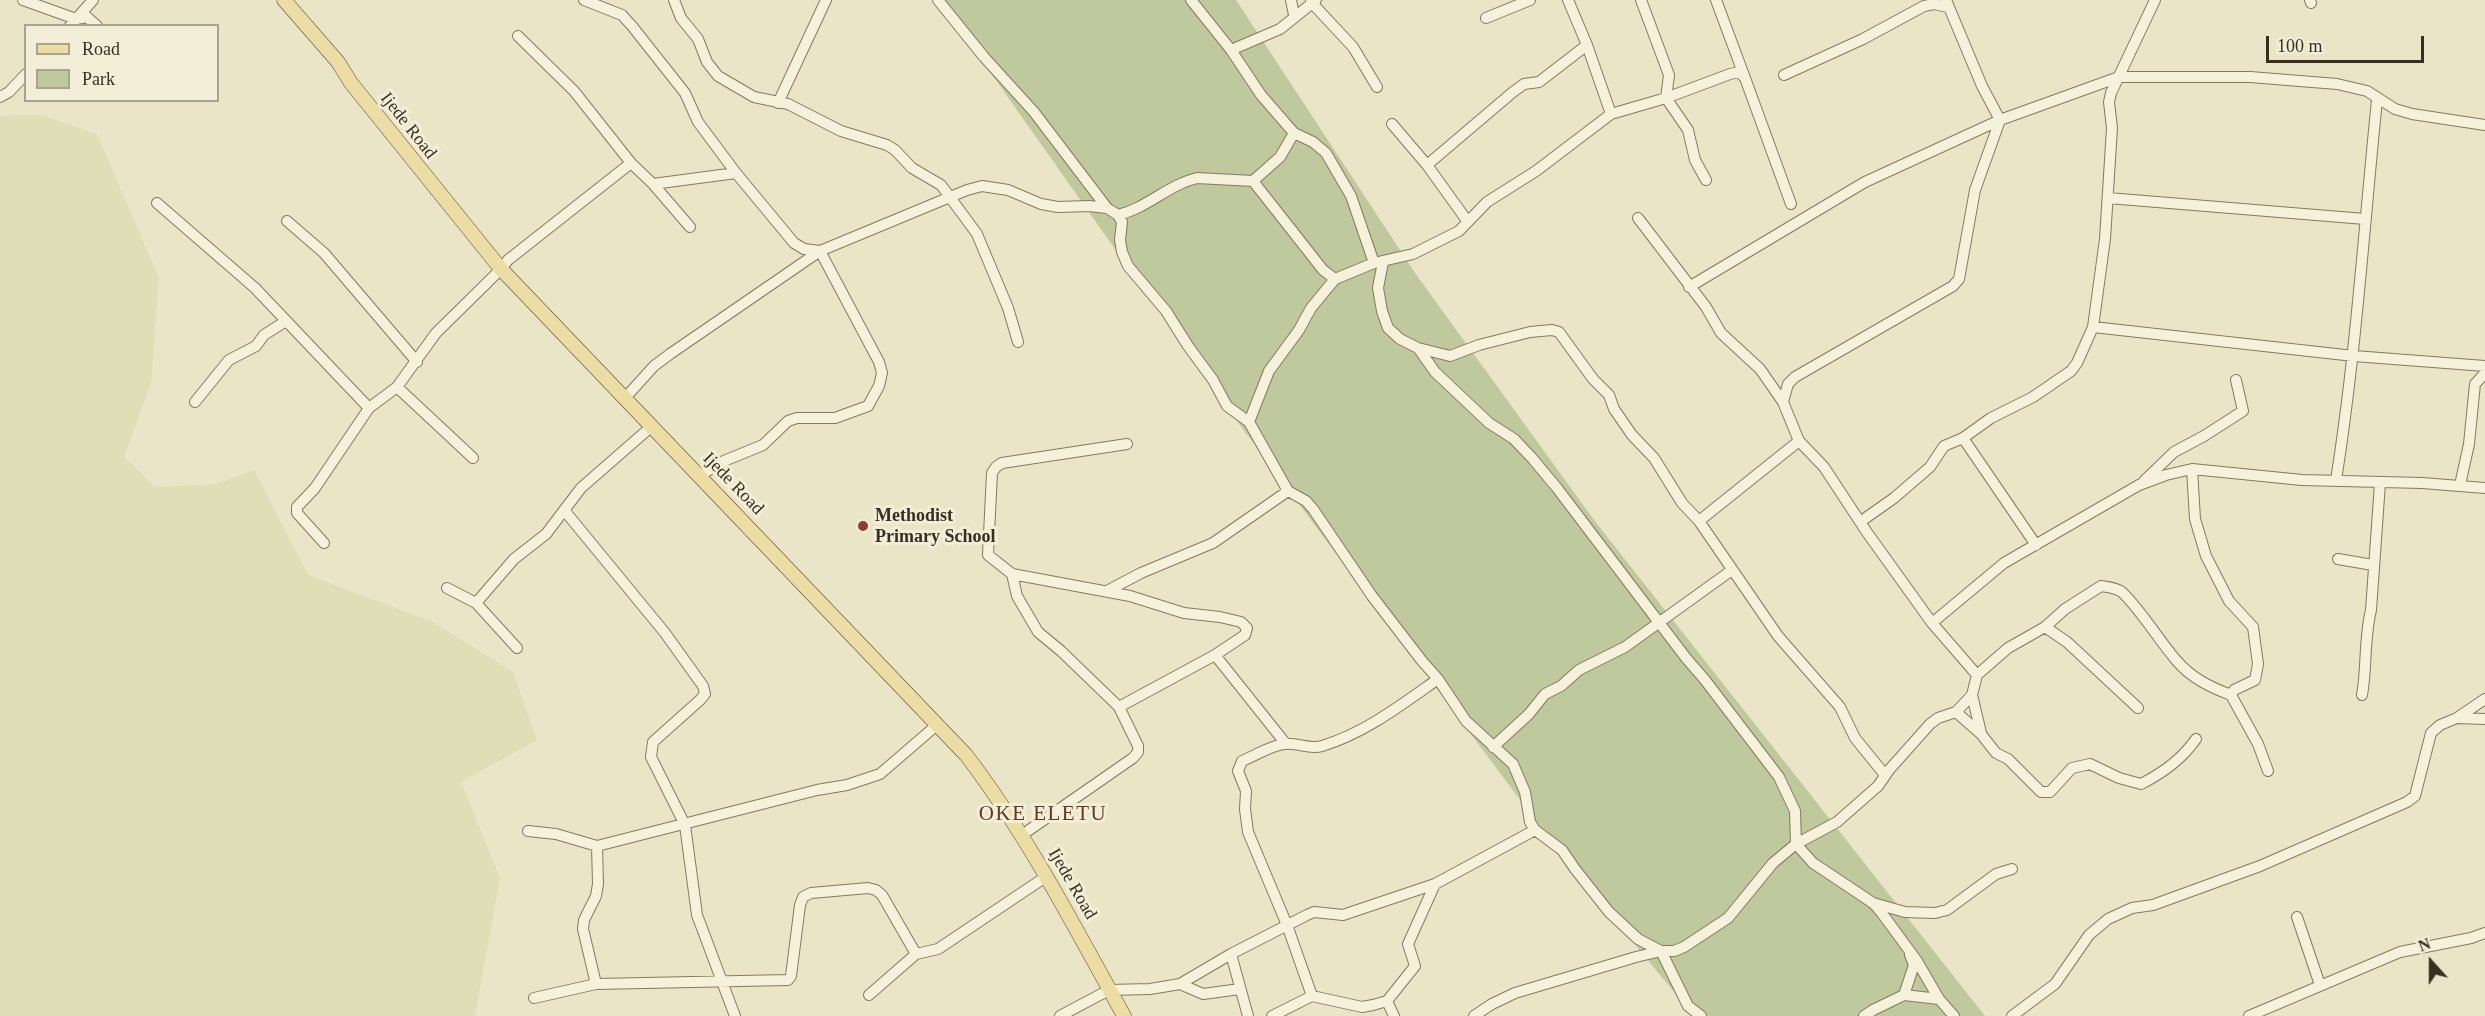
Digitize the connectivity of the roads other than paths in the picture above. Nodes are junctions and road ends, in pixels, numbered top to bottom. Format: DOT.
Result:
graph roads {
  1 [pos="23,0"];
  2 [pos="93,0"];
  3 [pos="284,0"];
  4 [pos="584,0"];
  5 [pos="674,0"];
  6 [pos="826,0"];
  7 [pos="938,0"];
  8 [pos="1191,0"];
  9 [pos="1291,0"];
  10 [pos="1530,0"];
  11 [pos="1568,0"];
  12 [pos="1641,0"];
  13 [pos="1716,0"];
  14 [pos="2155,0"];
  15 [pos="1313,1"];
  16 [pos="1947,3"];
  17 [pos="1294,15"];
  18 [pos="1486,18"];
  19 [pos="73,22"];
  20 [pos="95,24"];
  21 [pos="518,36"];
  22 [pos="1587,45"];
  23 [pos="1231,50"];
  24 [pos="1784,75"];
  25 [pos="24,76"];
  26 [pos="2120,76"];
  27 [pos="1745,78"];
  28 [pos="1377,87"];
  29 [pos="0,97"];
  30 [pos="1666,98"];
  31 [pos="2378,100"];
  32 [pos="778,102"];
  33 [pos="1611,114"];
  34 [pos="2000,120"];
  35 [pos="1392,124"];
  36 [pos="2485,125"];
  37 [pos="1294,133"];
  38 [pos="630,163"];
  39 [pos="1427,165"];
  40 [pos="736,173"];
  41 [pos="1706,180"];
  42 [pos="1253,181"];
  43 [pos="653,184"];
  44 [pos="951,197"];
  45 [pos="2108,198"];
  46 [pos="157,203"];
  47 [pos="1791,204"];
  48 [pos="1107,208"];
  49 [pos="1120,218"];
  50 [pos="1638,218"];
  51 [pos="2365,219"];
  52 [pos="287,221"];
  53 [pos="1468,222"];
  54 [pos="690,227"];
  55 [pos="820,251"];
  56 [pos="1379,262"];
  57 [pos="501,269"];
  58 [pos="1335,279"];
  59 [pos="1689,287"];
  60 [pos="286,321"];
  61 [pos="2092,327"];
  62 [pos="1018,342"];
  63 [pos="1418,348"];
  64 [pos="2354,356"];
  65 [pos="417,362"];
  66 [pos="2485,366"];
  67 [pos="2485,373"];
  68 [pos="2236,380"];
  69 [pos="397,387"];
  70 [pos="625,398"];
  71 [pos="195,402"];
  72 [pos="1783,402"];
  73 [pos="369,408"];
  74 [pos="1249,422"];
  75 [pos="652,426"];
  76 [pos="1963,438"];
  77 [pos="1799,441"];
  78 [pos="1127,444"];
  79 [pos="474,458"];
  80 [pos="2192,469"];
  81 [pos="700,476"];
  82 [pos="2336,480"];
  83 [pos="2380,483"];
  84 [pos="2139,485"];
  85 [pos="2460,485"];
  86 [pos="2485,488"];
  87 [pos="1288,491"];
  88 [pos="564,510"];
  89 [pos="1699,521"];
  90 [pos="1860,522"];
  91 [pos="324,543"];
  92 [pos="2036,545"];
  93 [pos="2338,559"];
  94 [pos="2373,565"];
  95 [pos="1732,570"];
  96 [pos="1012,574"];
  97 [pos="447,588"];
  98 [pos="1107,591"];
  99 [pos="476,603"];
  100 [pos="1932,622"];
  101 [pos="1661,624"];
  102 [pos="2045,627"];
  103 [pos="517,648"];
  104 [pos="1215,655"];
  105 [pos="1977,675"];
  106 [pos="1438,679"];
  107 [pos="1972,694"];
  108 [pos="2231,694"];
  109 [pos="2362,695"];
  110 [pos="2485,699"];
  111 [pos="1119,707"];
  112 [pos="2138,708"];
  113 [pos="1956,712"];
  114 [pos="2457,718"];
  115 [pos="2485,718"];
  116 [pos="938,724"];
  117 [pos="1981,734"];
  118 [pos="2196,739"];
  119 [pos="1286,744"];
  120 [pos="1493,747"];
  121 [pos="2268,771"];
  122 [pos="1885,775"];
  123 [pos="685,825"];
  124 [pos="1535,830"];
  125 [pos="528,831"];
  126 [pos="1022,835"];
  127 [pos="1796,844"];
  128 [pos="597,846"];
  129 [pos="2012,869"];
  130 [pos="1047,876"];
  131 [pos="1435,884"];
  132 [pos="1873,903"];
  133 [pos="2297,917"];
  134 [pos="1287,925"];
  135 [pos="2485,933"];
  136 [pos="1638,939"];
  137 [pos="1661,951"];
  138 [pos="1909,952"];
  139 [pos="915,954"];
  140 [pos="1231,954"];
  141 [pos="1636,957"];
  142 [pos="721,980"];
  143 [pos="596,984"];
  144 [pos="1180,984"];
  145 [pos="2320,985"];
  146 [pos="1240,989"];
  147 [pos="1109,990"];
  148 [pos="869,995"];
  149 [pos="1904,995"];
  150 [pos="1312,996"];
  151 [pos="534,998"];
  152 [pos="1939,999"];
  153 [pos="1387,1000"];
  154 [pos="735,1016"];
  155 [pos="1060,1016"];
  156 [pos="1124,1016"];
  157 [pos="1248,1016"];
  158 [pos="1272,1016"];
  159 [pos="1394,1016"];
  160 [pos="1474,1016"];
  161 [pos="1701,1016"];
  162 [pos="1864,1016"];
  163 [pos="1954,1016"];
  164 [pos="2012,1016"];
  165 [pos="2249,1016"];
  1 -- 19 [label="street"];
  2 -- 19 [label="street"];
  3 -- 57 [label="main road, Ijede Road"];
  4 -- 40 [label="street"];
  5 -- 32 [label="street"];
  6 -- 32 [label="street"];
  7 -- 48 [label="street"];
  8 -- 23 [label="street"];
  9 -- 17 [label="street"];
  10 -- 18 [label="street"];
  11 -- 22 [label="street"];
  12 -- 30 [label="street"];
  13 -- 27 [label="street"];
  14 -- 26 [label="street"];
  15 -- 17 [label="street"];
  15 -- 28 [label="street"];
  16 -- 24 [label="street"];
  16 -- 34 [label="street"];
  17 -- 23 [label="street"];
  19 -- 20 [label="street"];
  21 -- 38 [label="street"];
  22 -- 33 [label="street"];
  22 -- 39 [label="street"];
  23 -- 37 [label="street"];
  25 -- 29 [label="street"];
  26 -- 31 [label="street"];
  26 -- 34 [label="street"];
  26 -- 45 [label="street"];
  27 -- 30 [label="street"];
  27 -- 47 [label="street"];
  30 -- 33 [label="street"];
  30 -- 41 [label="street"];
  31 -- 36 [label="street"];
  31 -- 51 [label="street"];
  32 -- 44 [label="street"];
  33 -- 53 [label="street"];
  34 -- 59 [label="street"];
  34 -- 72 [label="street"];
  35 -- 39 [label="street"];
  37 -- 42 [label="street"];
  37 -- 56 [label="street"];
  38 -- 43 [label="street"];
  38 -- 57 [label="street"];
  39 -- 53 [label="street"];
  40 -- 43 [label="street"];
  40 -- 55 [label="street"];
  42 -- 49 [label="street"];
  42 -- 58 [label="street"];
  43 -- 54 [label="street"];
  44 -- 48 [label="street"];
  44 -- 55 [label="street"];
  44 -- 62 [label="street"];
  45 -- 51 [label="street"];
  45 -- 61 [label="street"];
  46 -- 60 [label="street"];
  48 -- 49 [label="street"];
  49 -- 74 [label="street"];
  50 -- 59 [label="street"];
  51 -- 64 [label="street"];
  52 -- 65 [label="street"];
  53 -- 56 [label="street"];
  55 -- 70 [label="street"];
  55 -- 81 [label="street"];
  56 -- 58 [label="street"];
  56 -- 63 [label="street"];
  57 -- 65 [label="street"];
  57 -- 70 [label="main road, Ijede Road"];
  58 -- 74 [label="street"];
  59 -- 72 [label="street"];
  60 -- 71 [label="street"];
  60 -- 73 [label="street"];
  61 -- 64 [label="street"];
  61 -- 76 [label="street"];
  63 -- 89 [label="street"];
  63 -- 101 [label="street"];
  64 -- 66 [label="street"];
  64 -- 82 [label="street"];
  65 -- 69 [label="street"];
  67 -- 85 [label="street"];
  68 -- 84 [label="street"];
  69 -- 73 [label="street"];
  69 -- 79 [label="street"];
  70 -- 75 [label="main road, Ijede Road"];
  72 -- 77 [label="street"];
  73 -- 91 [label="street"];
  74 -- 87 [label="street"];
  75 -- 81 [label="main road, Ijede Road"];
  75 -- 88 [label="street"];
  76 -- 90 [label="street"];
  76 -- 92 [label="street"];
  77 -- 89 [label="street"];
  77 -- 90 [label="street"];
  78 -- 96 [label="street"];
  80 -- 82 [label="street"];
  80 -- 84 [label="street"];
  80 -- 108 [label="street"];
  81 -- 116 [label="main road, Ijede Road"];
  82 -- 83 [label="street"];
  83 -- 85 [label="street"];
  83 -- 94 [label="street"];
  84 -- 92 [label="street"];
  85 -- 86 [label="street"];
  87 -- 98 [label="street"];
  87 -- 106 [label="street"];
  88 -- 99 [label="street"];
  88 -- 123 [label="street"];
  89 -- 95 [label="street"];
  90 -- 100 [label="street"];
  92 -- 100 [label="street"];
  93 -- 94 [label="street"];
  94 -- 109 [label="street"];
  95 -- 101 [label="street"];
  95 -- 122 [label="street"];
  96 -- 98 [label="street"];
  96 -- 111 [label="street"];
  97 -- 99 [label="street"];
  98 -- 104 [label="street"];
  99 -- 103 [label="street"];
  100 -- 105 [label="street"];
  101 -- 120 [label="street"];
  101 -- 127 [label="street"];
  102 -- 105 [label="street"];
  102 -- 108 [label="street"];
  102 -- 112 [label="street"];
  104 -- 111 [label="street"];
  104 -- 119 [label="street"];
  105 -- 107 [label="street"];
  106 -- 119 [label="street"];
  106 -- 120 [label="street"];
  107 -- 113 [label="street"];
  107 -- 117 [label="street"];
  108 -- 121 [label="street"];
  110 -- 114 [label="street"];
  111 -- 126 [label="street"];
  113 -- 117 [label="street"];
  113 -- 122 [label="street"];
  114 -- 115 [label="street"];
  114 -- 164 [label="street"];
  116 -- 123 [label="street"];
  116 -- 126 [label="main road, Ijede Road"];
  117 -- 118 [label="street"];
  119 -- 134 [label="street"];
  120 -- 124 [label="street"];
  122 -- 127 [label="street"];
  123 -- 128 [label="street"];
  123 -- 142 [label="street"];
  124 -- 131 [label="street"];
  124 -- 136 [label="street"];
  125 -- 128 [label="street"];
  126 -- 130 [label="main road, Ijede Road"];
  127 -- 132 [label="street"];
  127 -- 137 [label="street"];
  128 -- 143 [label="street"];
  129 -- 132 [label="street"];
  130 -- 139 [label="street"];
  130 -- 147 [label="main road, Ijede Road"];
  131 -- 134 [label="street"];
  131 -- 153 [label="street"];
  132 -- 138 [label="street"];
  133 -- 145 [label="street"];
  134 -- 140 [label="street"];
  134 -- 150 [label="street"];
  135 -- 145 [label="street"];
  136 -- 137 [label="street"];
  136 -- 141 [label="street"];
  137 -- 141 [label="street"];
  137 -- 161 [label="street"];
  138 -- 149 [label="street"];
  138 -- 152 [label="street"];
  139 -- 142 [label="street"];
  139 -- 148 [label="street"];
  140 -- 144 [label="street"];
  140 -- 146 [label="street"];
  141 -- 160 [label="street"];
  142 -- 143 [label="street"];
  142 -- 154 [label="street"];
  143 -- 151 [label="street"];
  144 -- 146 [label="street"];
  144 -- 147 [label="street"];
  145 -- 165 [label="street"];
  146 -- 157 [label="street"];
  147 -- 155 [label="street"];
  147 -- 156 [label="main road, Ijede Road"];
  149 -- 152 [label="street"];
  149 -- 162 [label="street"];
  150 -- 153 [label="street"];
  150 -- 158 [label="street"];
  152 -- 163 [label="street"];
  153 -- 159 [label="street"];
}
